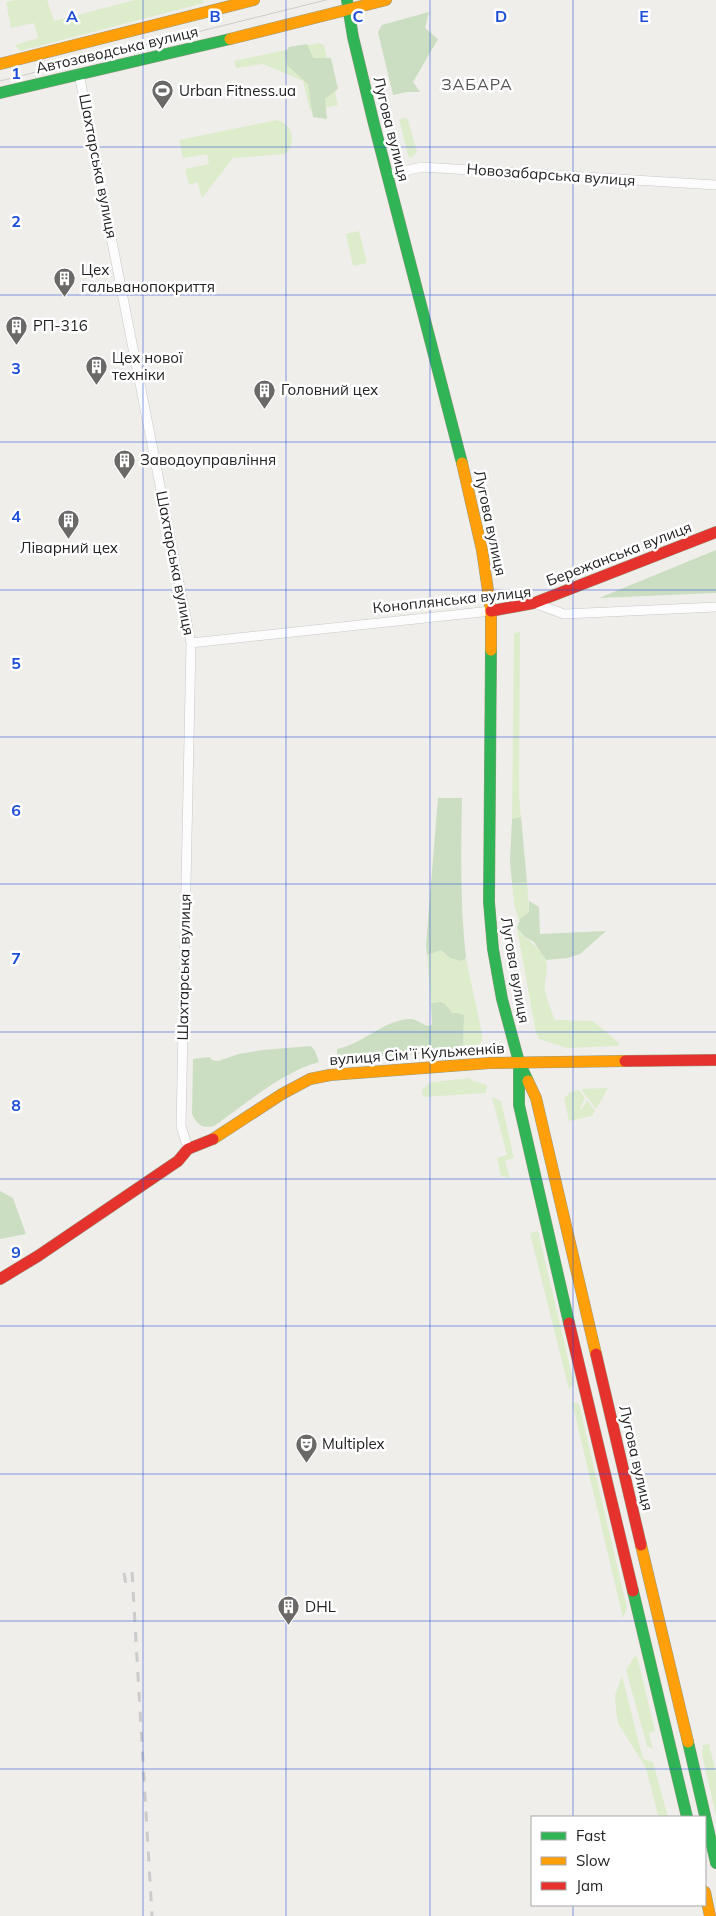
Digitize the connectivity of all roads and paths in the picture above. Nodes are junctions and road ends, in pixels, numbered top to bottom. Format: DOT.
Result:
graph roads {
  1 [pos="254,0"];
  2 [pos="386,0"];
  3 [pos="348,5"];
  4 [pos="0,64"];
  5 [pos="79,74"];
  6 [pos="0,93"];
  7 [pos="387,176"];
  8 [pos="716,185"];
  9 [pos="716,532"];
  10 [pos="534,603"];
  11 [pos="716,608"];
  12 [pos="491,611"];
  13 [pos="191,643"];
  14 [pos="716,1060"];
  15 [pos="519,1062"];
  16 [pos="188,1149"];
  17 [pos="0,1279"];
  18 [pos="687,1816"];
  19 [pos="705,1816"];
  20 [pos="706,1820"];
  21 [pos="716,1862"];
  22 [pos="706,1897"];
  23 [pos="710,1916"];
  1 -- 4 [label="main road, Автозаводська вулиця"];
  2 -- 3 [label="main road, Автозаводська вулиця"];
  3 -- 5 [label="main road, Автозаводська вулиця"];
  3 -- 7 [label="main road, Лугова вулиця"];
  5 -- 6 [label="main road, Автозаводська вулиця"];
  5 -- 13 [label="street, Шахтарська вулиця"];
  7 -- 8 [label="street, Новозабарська вулиця"];
  7 -- 12 [label="main road, Лугова вулиця"];
  9 -- 10 [label="main road, Бережанська вулиця"];
  10 -- 11 [label="street, Коноплянська вулиця"];
  10 -- 12 [label="main road, Коноплянська вулиця"];
  12 -- 13 [label="street, Коноплянська вулиця"];
  12 -- 15 [label="main road, Лугова вулиця"];
  13 -- 16 [label="street, Шахтарська вулиця"];
  14 -- 15 [label="main road, вулиця Сімʼї Кульженків"];
  15 -- 16 [label="main road, вулиця Сімʼї Кульженків"];
  15 -- 18 [label="main road, Лугова вулиця"];
  15 -- 19 [label="main road, Лугова вулиця"];
  16 -- 17 [label="main road, вулиця Сімʼї Кульженків"];
  20 -- 21 [label="main road, Лугова вулиця"];
  22 -- 23 [label="main road"];
}
